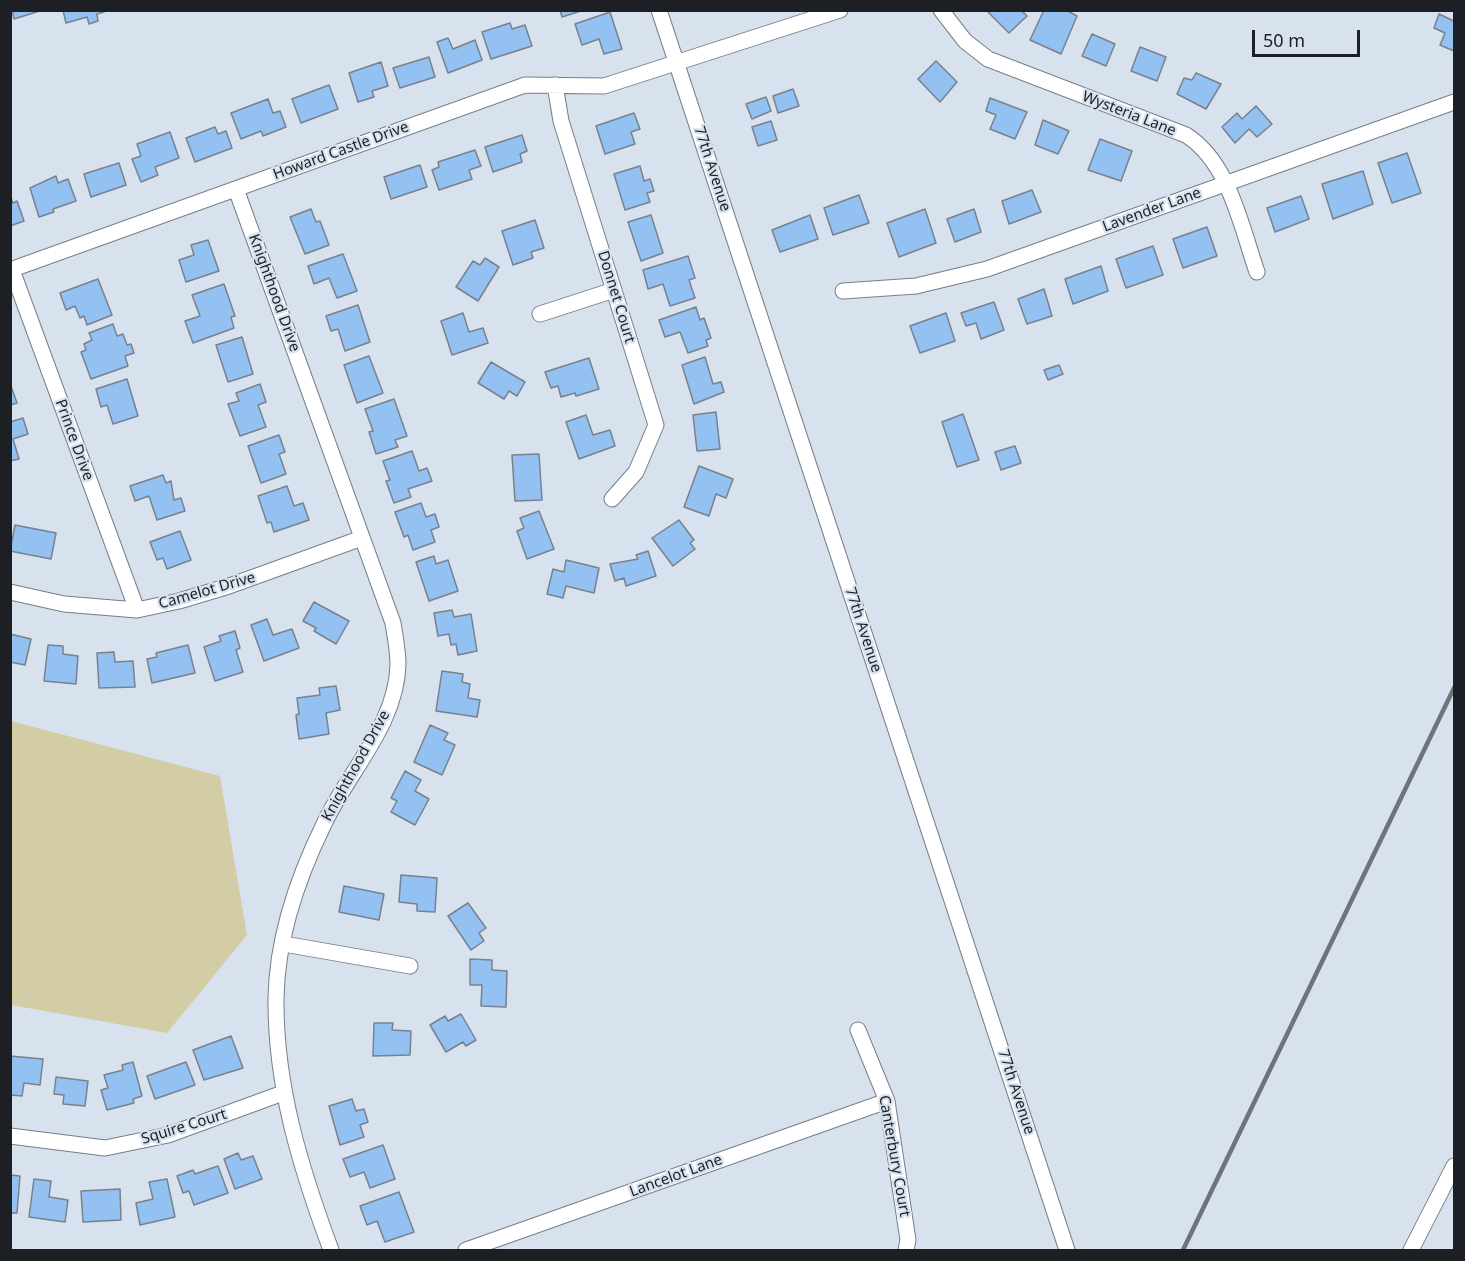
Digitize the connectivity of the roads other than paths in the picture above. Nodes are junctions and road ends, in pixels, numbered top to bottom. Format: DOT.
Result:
graph roads {
  1 [pos="658,10"];
  2 [pos="840,10"];
  3 [pos="941,10"];
  4 [pos="677,63"];
  5 [pos="555,86"];
  6 [pos="1455,102"];
  7 [pos="1225,184"];
  8 [pos="236,189"];
  9 [pos="11,270"];
  10 [pos="1257,272"];
  11 [pos="614,290"];
  12 [pos="843,291"];
  13 [pos="540,314"];
  14 [pos="612,499"];
  15 [pos="362,538"];
  16 [pos="10,592"];
  17 [pos="137,610"];
  18 [pos="284,944"];
  19 [pos="410,966"];
  20 [pos="858,1029"];
  21 [pos="283,1093"];
  22 [pos="887,1101"];
  23 [pos="10,1136"];
  24 [pos="1455,1166"];
  25 [pos="331,1251"];
  26 [pos="466,1251"];
  27 [pos="906,1251"];
  28 [pos="1067,1251"];
  29 [pos="1411,1251"];
  1 -- 4 [label="street, 77th Avenue"];
  2 -- 4 [label="street, Howard Castle Drive"];
  3 -- 7 [label="street, Wysteria Lane"];
  4 -- 5 [label="street, Howard Castle Drive"];
  4 -- 28 [label="street, 77th Avenue"];
  5 -- 8 [label="street, Howard Castle Drive"];
  5 -- 11 [label="street, Donnet Court"];
  6 -- 7 [label="street, Lavender Lane"];
  7 -- 10 [label="street, Wysteria Lane"];
  7 -- 12 [label="street, Lavender Lane"];
  8 -- 9 [label="street, Howard Castle Drive"];
  8 -- 15 [label="street, Knighthood Drive"];
  9 -- 17 [label="street, Prince Drive"];
  11 -- 13 [label="street"];
  11 -- 14 [label="street, Donnet Court"];
  15 -- 17 [label="street, Camelot Drive"];
  15 -- 18 [label="street, Knighthood Drive"];
  16 -- 17 [label="street, Camelot Drive"];
  18 -- 19 [label="street"];
  18 -- 21 [label="street, Knighthood Drive"];
  20 -- 22 [label="street, Canterbury Court"];
  21 -- 23 [label="street, Squire Court"];
  21 -- 25 [label="street, Knighthood Drive"];
  22 -- 26 [label="street, Lancelot Lane"];
  22 -- 27 [label="street, Canterbury Court"];
  24 -- 29 [label="street"];
}
